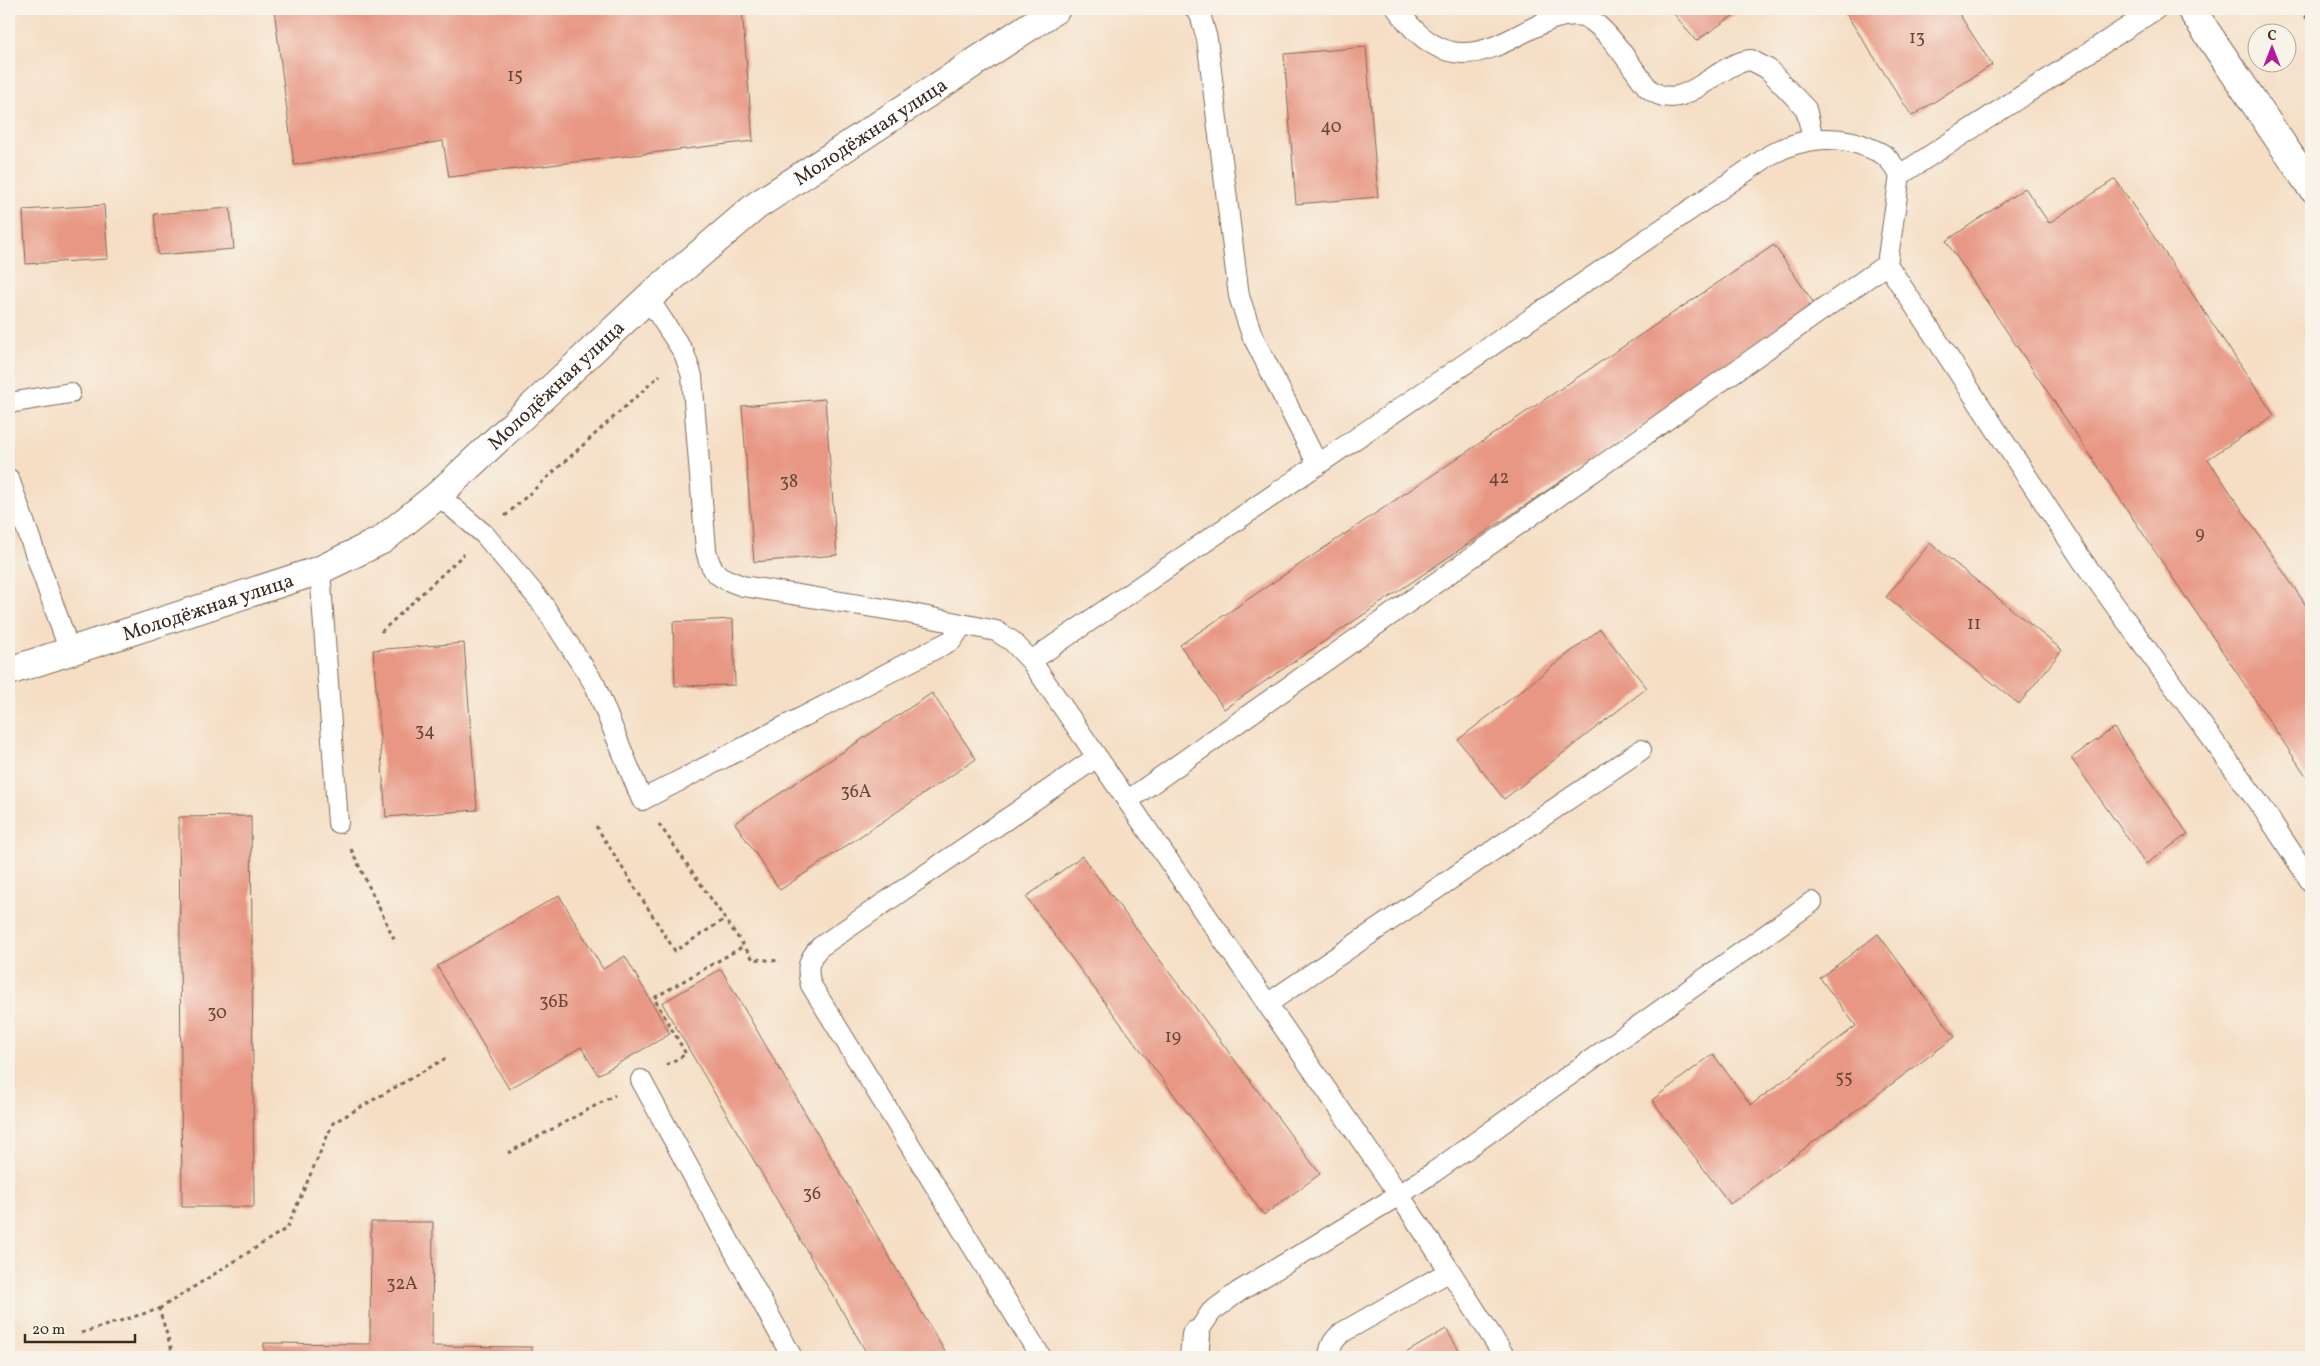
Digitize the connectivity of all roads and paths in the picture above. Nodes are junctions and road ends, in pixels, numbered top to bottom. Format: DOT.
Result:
graph roads {
  1 [pos="1056,9"];
  2 [pos="1195,9"];
  3 [pos="1397,9"];
  4 [pos="2156,9"];
  5 [pos="2191,9"];
  6 [pos="2300,9"];
  7 [pos="2311,24"];
  8 [pos="1813,139"];
  9 [pos="1900,174"];
  10 [pos="2311,187"];
  11 [pos="1887,264"];
  12 [pos="648,298"];
  13 [pos="684,353"];
  14 [pos="70,393"];
  15 [pos="9,404"];
  16 [pos="1318,465"];
  17 [pos="9,480"];
  18 [pos="438,495"];
  19 [pos="485,535"];
  20 [pos="320,570"];
  21 [pos="963,624"];
  22 [pos="381,632"];
  23 [pos="70,652"];
  24 [pos="1031,661"];
  25 [pos="9,671"];
  26 [pos="1640,750"];
  27 [pos="1097,757"];
  28 [pos="642,800"];
  29 [pos="1127,801"];
  30 [pos="338,823"];
  31 [pos="596,826"];
  32 [pos="2311,882"];
  33 [pos="1812,902"];
  34 [pos="725,919"];
  35 [pos="396,943"];
  36 [pos="744,946"];
  37 [pos="808,964"];
  38 [pos="1266,1004"];
  39 [pos="448,1058"];
  40 [pos="641,1080"];
  41 [pos="508,1153"];
  42 [pos="1398,1195"];
  43 [pos="1450,1271"];
  44 [pos="159,1309"];
  45 [pos="82,1333"];
  46 [pos="1195,1346"];
  47 [pos="174,1357"];
  48 [pos="792,1357"];
  49 [pos="1041,1357"];
  50 [pos="1330,1357"];
  51 [pos="1505,1357"];
  1 -- 12 [label="street, Молодёжная улица"];
  2 -- 16 [label="lane"];
  3 -- 8 [label="lane"];
  4 -- 9 [label="lane"];
  5 -- 10 [label="street"];
  6 -- 7 [label="path"];
  8 -- 9 [label="lane"];
  8 -- 16 [label="lane"];
  9 -- 11 [label="lane"];
  11 -- 29 [label="lane"];
  11 -- 32 [label="lane"];
  12 -- 13 [label="lane"];
  12 -- 18 [label="street, Молодёжная улица"];
  13 -- 19 [label="path"];
  13 -- 21 [label="lane"];
  14 -- 15 [label="lane"];
  16 -- 24 [label="lane"];
  17 -- 23 [label="lane"];
  18 -- 19 [label="lane"];
  18 -- 20 [label="street, Молодёжная улица"];
  19 -- 22 [label="path"];
  19 -- 28 [label="lane"];
  20 -- 23 [label="street, Молодёжная улица"];
  20 -- 30 [label="lane"];
  21 -- 24 [label="lane"];
  21 -- 28 [label="lane"];
  23 -- 25 [label="street, Молодёжная улица"];
  24 -- 27 [label="lane"];
  26 -- 38 [label="lane"];
  27 -- 29 [label="lane"];
  27 -- 37 [label="lane"];
  28 -- 34 [label="path"];
  29 -- 38 [label="lane"];
  30 -- 35 [label="path"];
  31 -- 34 [label="path"];
  33 -- 42 [label="lane"];
  34 -- 36 [label="path"];
  36 -- 37 [label="path"];
  36 -- 40 [label="path"];
  37 -- 49 [label="lane"];
  38 -- 42 [label="lane"];
  39 -- 44 [label="path"];
  40 -- 41 [label="path"];
  40 -- 48 [label="lane"];
  42 -- 43 [label="lane"];
  42 -- 46 [label="lane"];
  43 -- 50 [label="lane"];
  43 -- 51 [label="lane"];
  44 -- 45 [label="path"];
  44 -- 47 [label="path"];
}
